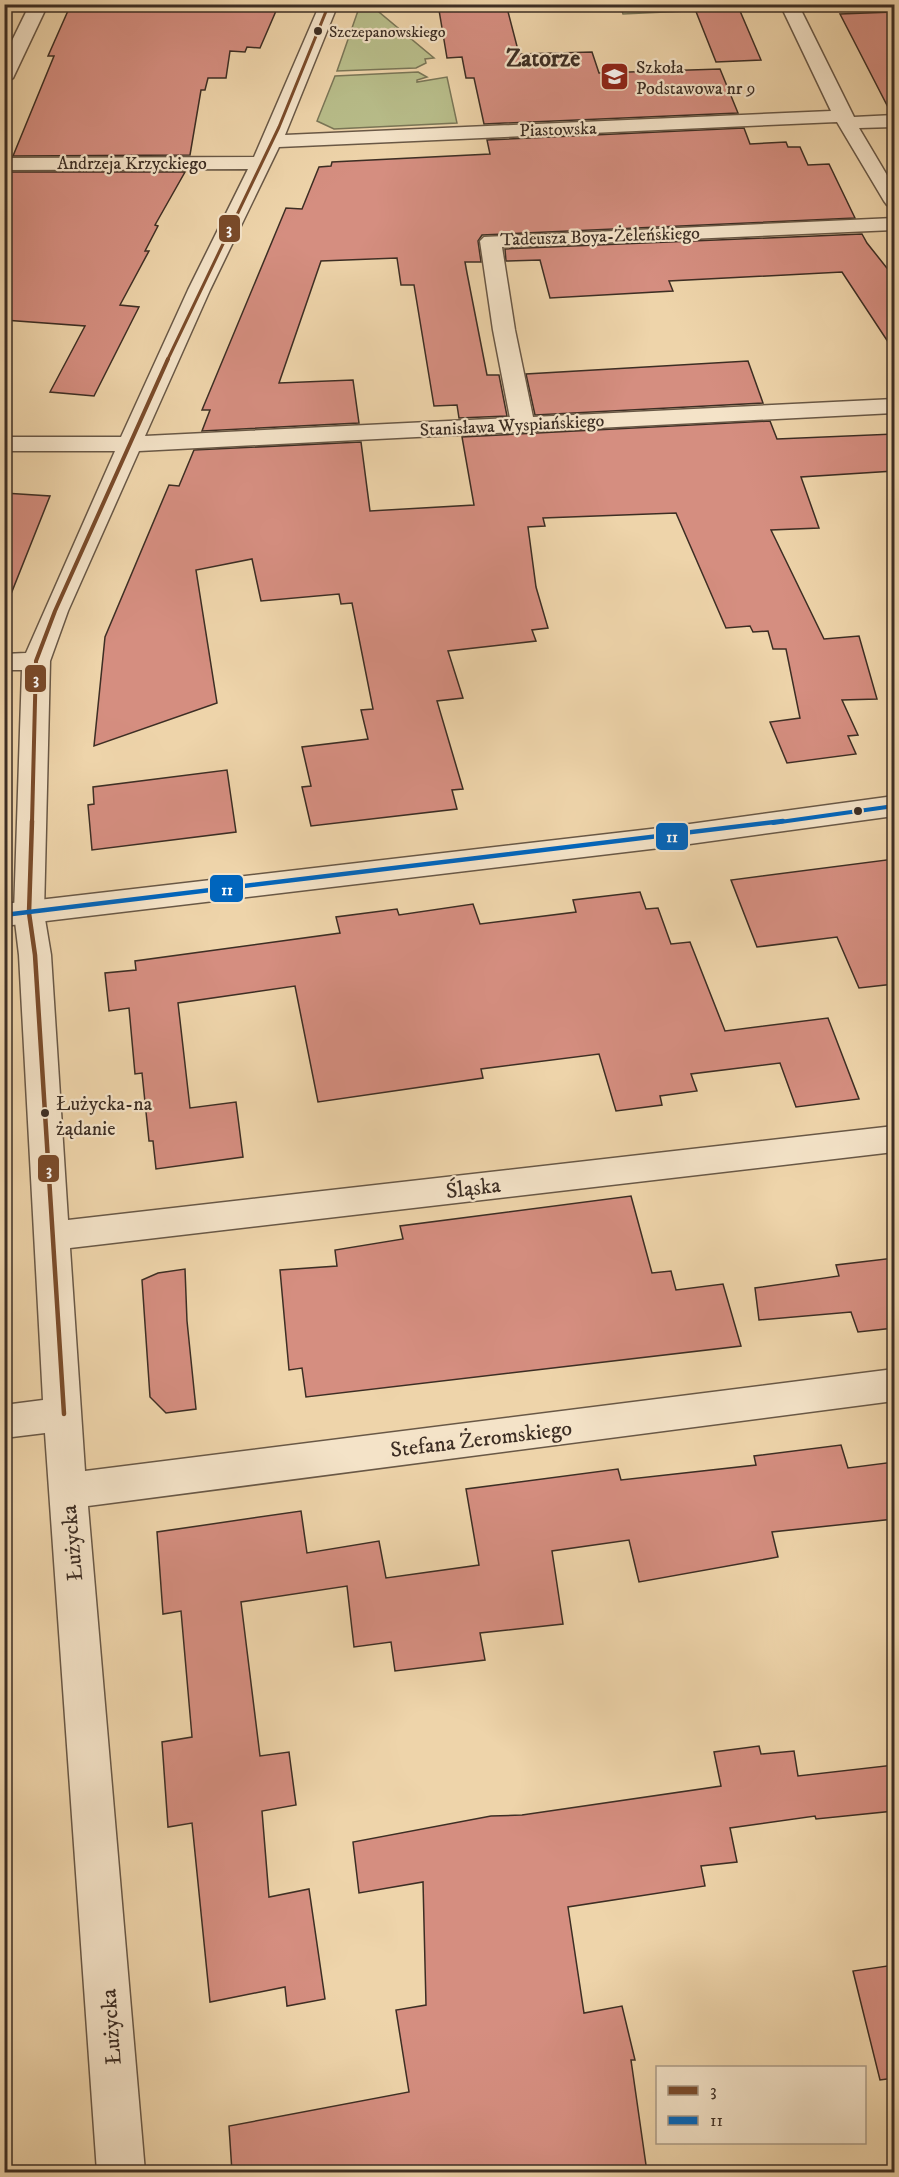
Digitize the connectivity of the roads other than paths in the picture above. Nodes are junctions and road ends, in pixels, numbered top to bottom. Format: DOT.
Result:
graph roads {
  1 [pos="39,4"];
  2 [pos="329,4"];
  3 [pos="789,4"];
  4 [pos="4,78"];
  5 [pos="845,120"];
  6 [pos="894,121"];
  7 [pos="273,141"];
  8 [pos="260,163"];
  9 [pos="4,164"];
  10 [pos="894,201"];
  11 [pos="894,224"];
  12 [pos="894,406"];
  13 [pos="523,424"];
  14 [pos="4,444"];
  15 [pos="130,444"];
  16 [pos="36,661"];
  17 [pos="4,662"];
  18 [pos="894,806"];
  19 [pos="17,914"];
  20 [pos="894,1139"];
  21 [pos="51,1236"];
  22 [pos="894,1385"];
  23 [pos="64,1414"];
  24 [pos="4,1422"];
  25 [pos="67,1491"];
  26 [pos="121,2172"];
  1 -- 4 [label="street"];
  2 -- 7 [label="street, Łużycka"];
  3 -- 5 [label="street"];
  5 -- 6 [label="street, Piastowska"];
  5 -- 7 [label="street, Piastowska"];
  5 -- 10 [label="street"];
  7 -- 8 [label="street, Łużycka"];
  8 -- 9 [label="street, Andrzeja Krzyckiego"];
  8 -- 15 [label="street, Łużycka"];
  11 -- 13 [label="street, Tadeusza Boya-Żeleńskiego"];
  12 -- 13 [label="street, Stanisława Wyspiańskiego"];
  13 -- 15 [label="street, Stanisława Wyspiańskiego"];
  14 -- 15 [label="street, Stanisława Wyspiańskiego"];
  15 -- 16 [label="street, Łużycka"];
  16 -- 17 [label="street"];
  16 -- 19 [label="street, Łużycka"];
  18 -- 19 [label="street"];
  19 -- 21 [label="street, Łużycka"];
  20 -- 21 [label="street, Śląska"];
  21 -- 23 [label="street, Łużycka"];
  22 -- 25 [label="street, Stefana Żeromskiego"];
  23 -- 24 [label="street"];
  23 -- 25 [label="street, Łużycka"];
  25 -- 26 [label="street, Łużycka"];
}
